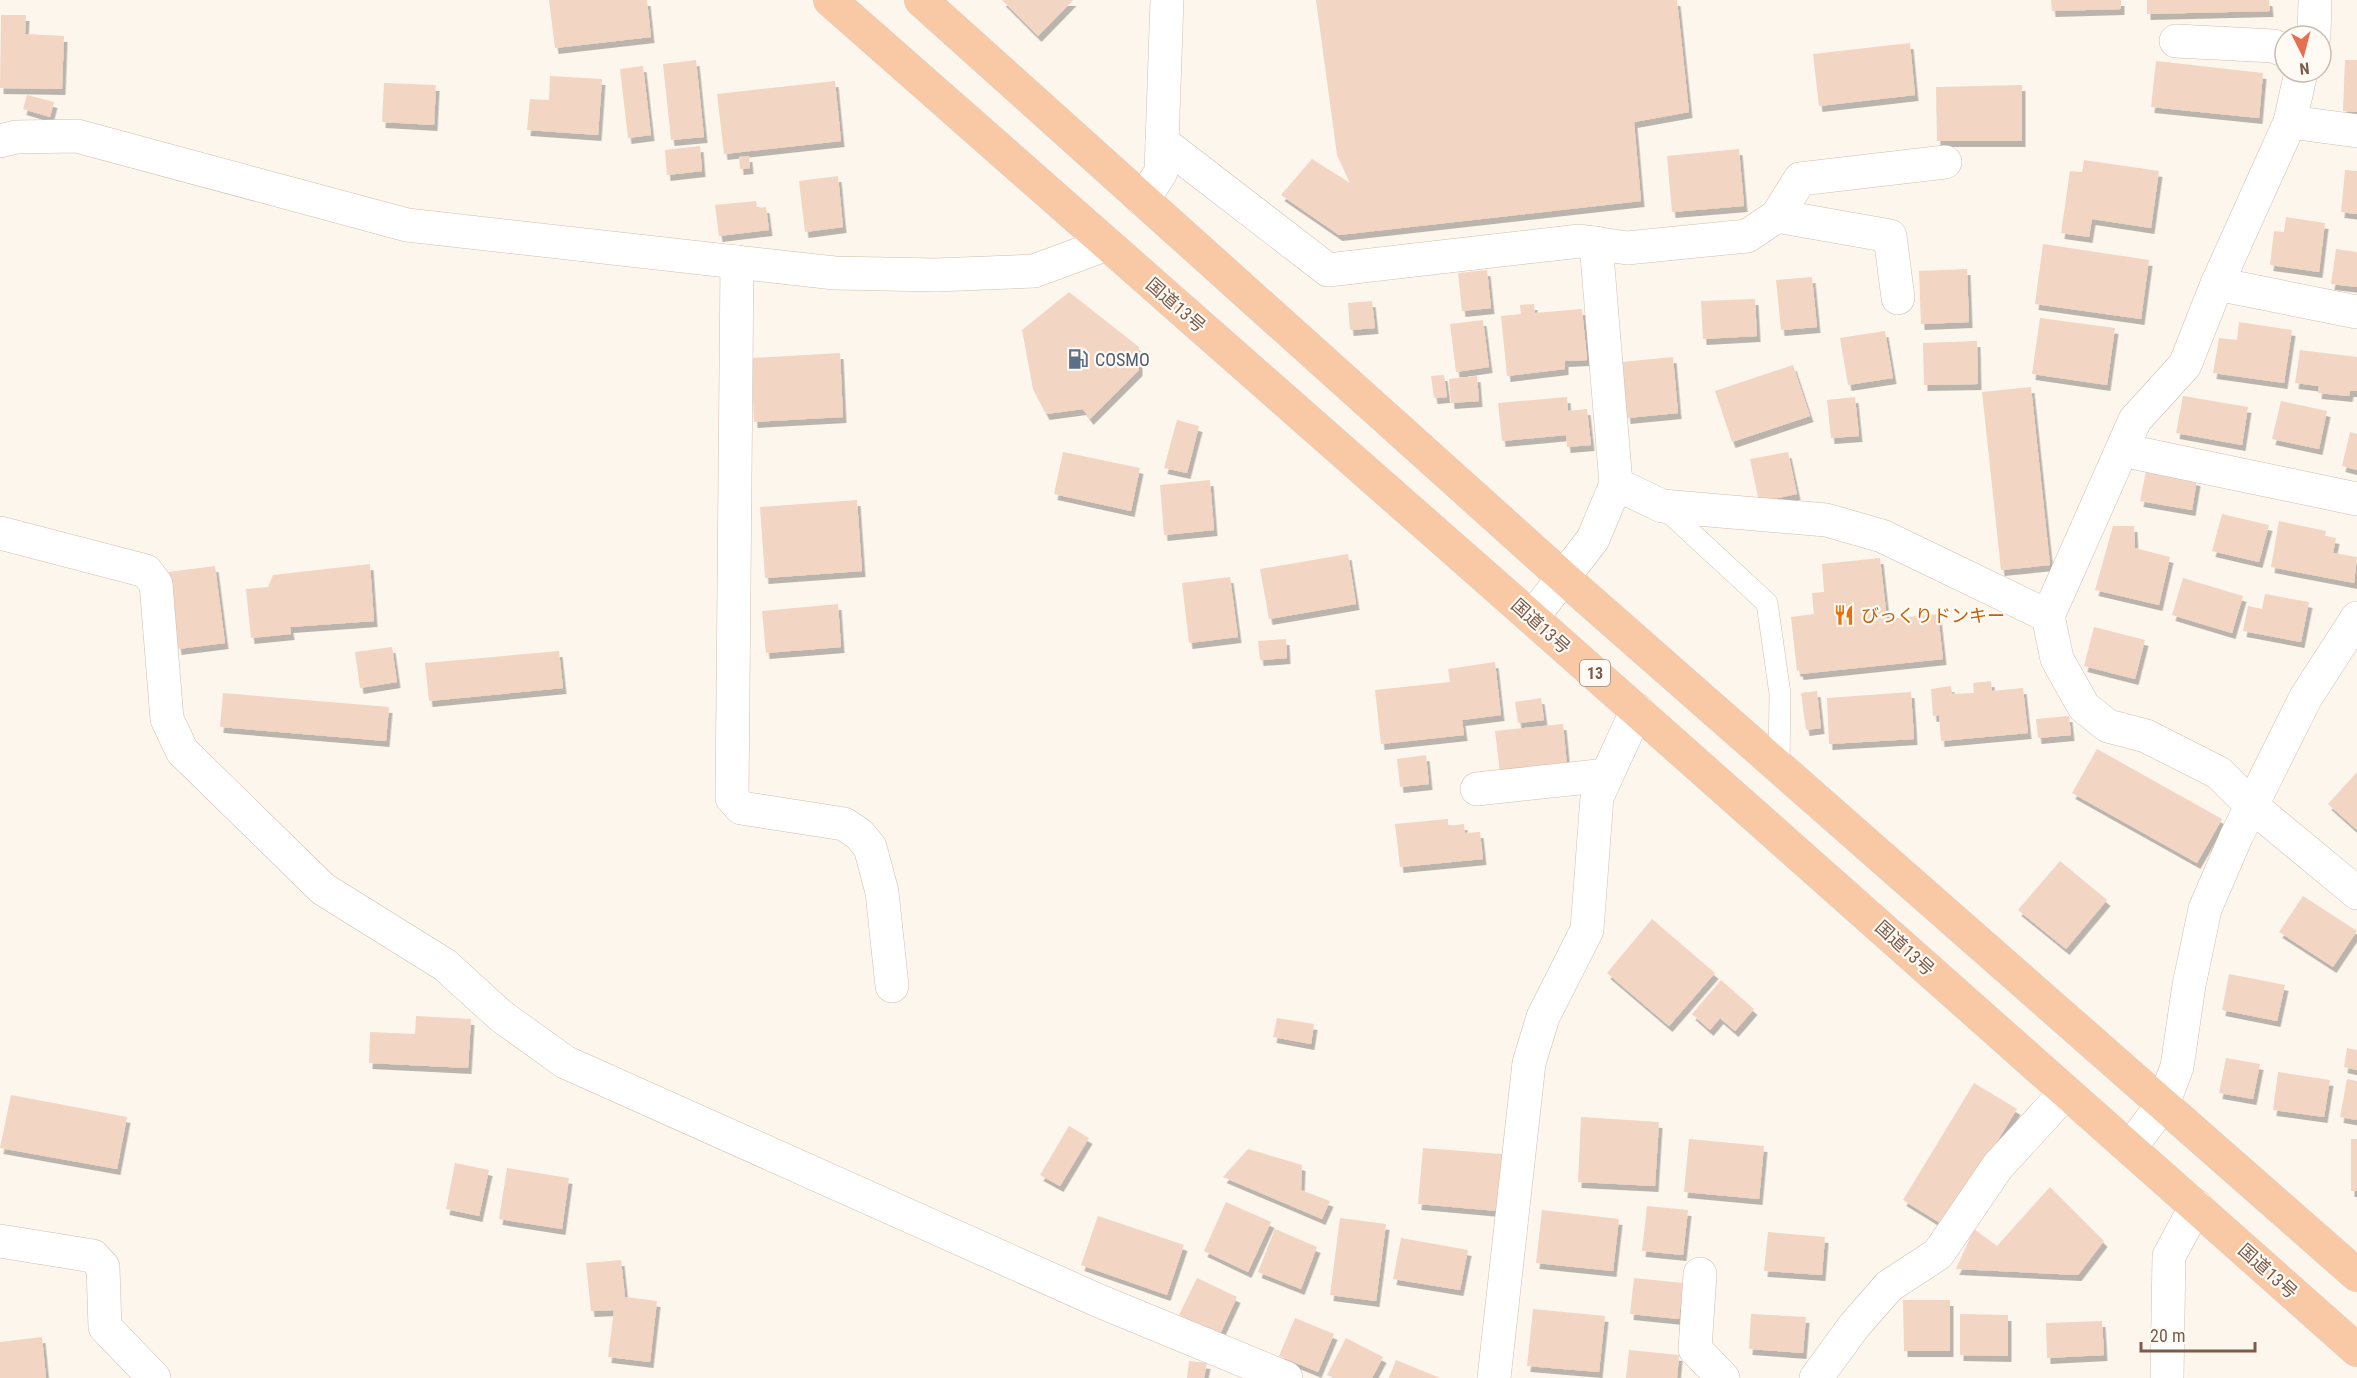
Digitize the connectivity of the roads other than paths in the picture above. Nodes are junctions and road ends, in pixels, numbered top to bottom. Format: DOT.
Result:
graph roads {
  1 [pos="830,0"];
  2 [pos="921,0"];
  3 [pos="1167,0"];
  4 [pos="2315,0"];
  5 [pos="2314,24"];
  6 [pos="2176,41"];
  7 [pos="2273,46"];
  8 [pos="2298,84"];
  9 [pos="2290,122"];
  10 [pos="2357,131"];
  11 [pos="0,141"];
  12 [pos="1162,142"];
  13 [pos="1945,162"];
  14 [pos="1143,200"];
  15 [pos="1777,216"];
  16 [pos="1596,243"];
  17 [pos="1107,244"];
  18 [pos="736,262"];
  19 [pos="2217,284"];
  20 [pos="1898,298"];
  21 [pos="2357,312"];
  22 [pos="2122,450"];
  23 [pos="1616,484"];
  24 [pos="2357,499"];
  25 [pos="1662,506"];
  26 [pos="0,533"];
  27 [pos="1564,578"];
  28 [pos="2048,616"];
  29 [pos="1532,618"];
  30 [pos="2357,618"];
  31 [pos="1637,711"];
  32 [pos="1779,767"];
  33 [pos="1608,775"];
  34 [pos="1477,789"];
  35 [pos="2252,806"];
  36 [pos="2357,893"];
  37 [pos="892,986"];
  38 [pos="2066,1092"];
  39 [pos="2163,1104"];
  40 [pos="2130,1148"];
  41 [pos="2196,1206"];
  42 [pos="0,1241"];
  43 [pos="1700,1274"];
  44 [pos="2357,1275"];
  45 [pos="2357,1350"];
  46 [pos="154,1378"];
  47 [pos="1286,1378"];
  48 [pos="1494,1378"];
  49 [pos="1723,1378"];
  50 [pos="1816,1378"];
  51 [pos="2167,1378"];
  1 -- 17 [label="highway, 国道13号 / 13"];
  2 -- 14 [label="highway"];
  3 -- 12 [label="street"];
  4 -- 5 [label="street"];
  6 -- 7 [label="street"];
  8 -- 9 [label="street"];
  9 -- 10 [label="street"];
  9 -- 19 [label="street"];
  11 -- 18 [label="street"];
  12 -- 14 [label="street"];
  12 -- 16 [label="street"];
  13 -- 15 [label="street"];
  14 -- 27 [label="highway"];
  15 -- 16 [label="street"];
  15 -- 20 [label="street"];
  16 -- 23 [label="street"];
  17 -- 18 [label="street"];
  17 -- 29 [label="highway, 国道13号 / 13"];
  18 -- 37 [label="street"];
  19 -- 21 [label="street"];
  19 -- 22 [label="street"];
  22 -- 24 [label="street"];
  22 -- 28 [label="street"];
  23 -- 25 [label="street"];
  23 -- 27 [label="street"];
  25 -- 28 [label="street"];
  25 -- 32 [label="lane"];
  26 -- 47 [label="street"];
  27 -- 29 [label="street"];
  27 -- 32 [label="highway"];
  28 -- 35 [label="street"];
  29 -- 31 [label="highway, 国道13号 / 13"];
  30 -- 35 [label="street"];
  31 -- 33 [label="street"];
  31 -- 38 [label="highway, 国道13号 / 13"];
  32 -- 39 [label="highway"];
  33 -- 34 [label="street"];
  33 -- 48 [label="street"];
  35 -- 36 [label="street"];
  35 -- 39 [label="street"];
  38 -- 40 [label="highway, 国道13号 / 13"];
  38 -- 50 [label="street"];
  39 -- 40 [label="street"];
  39 -- 44 [label="highway"];
  40 -- 41 [label="highway, 国道13号 / 13"];
  41 -- 45 [label="highway, 国道13号 / 13"];
  41 -- 51 [label="street"];
  42 -- 46 [label="street"];
  43 -- 49 [label="street"];
}
